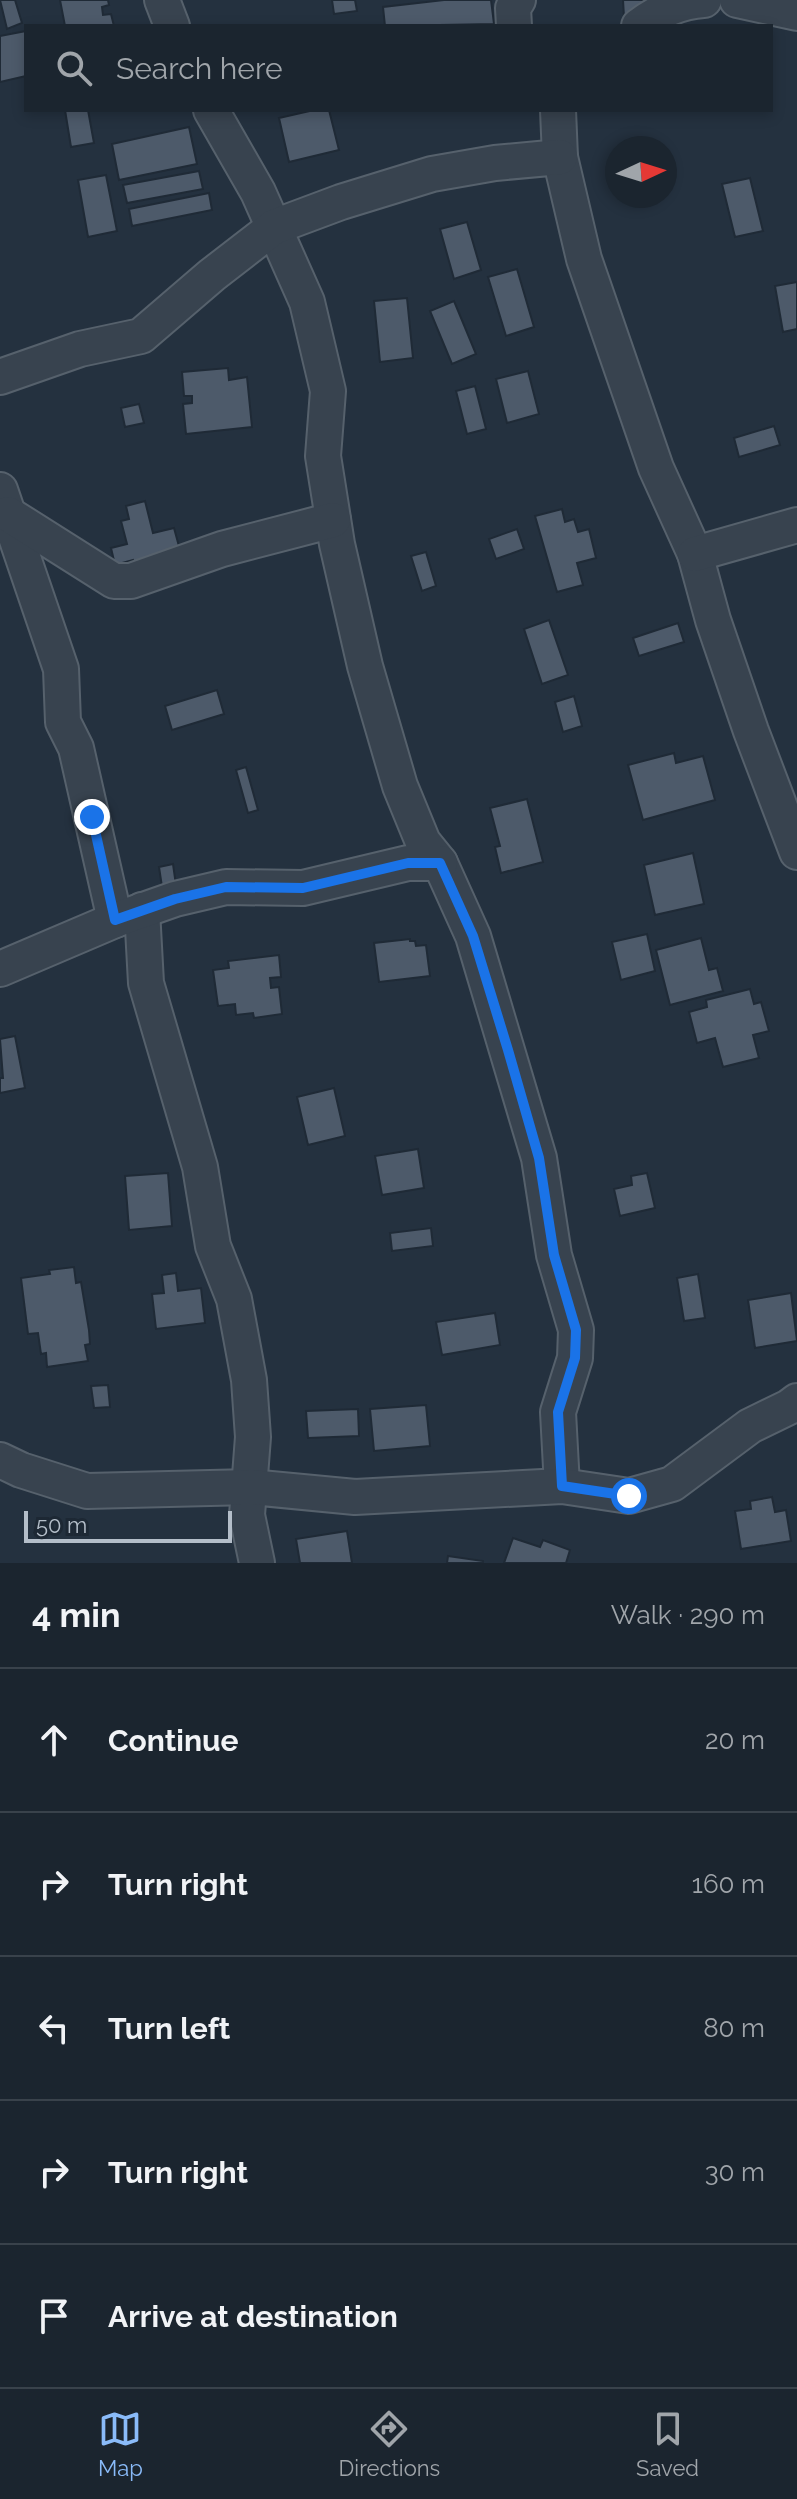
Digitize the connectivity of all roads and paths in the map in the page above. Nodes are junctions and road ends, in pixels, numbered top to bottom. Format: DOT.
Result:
graph roads {
  1 [pos="162,0"];
  2 [pos="518,0"];
  3 [pos="704,0"];
  4 [pos="737,0"];
  5 [pos="797,13"];
  6 [pos="171,24"];
  7 [pos="514,24"];
  8 [pos="642,24"];
  9 [pos="212,112"];
  10 [pos="558,112"];
  11 [pos="560,157"];
  12 [pos="274,227"];
  13 [pos="0,377"];
  14 [pos="4,502"];
  15 [pos="333,520"];
  16 [pos="797,525"];
  17 [pos="695,554"];
  18 [pos="797,852"];
  19 [pos="440,863"];
  20 [pos="128,915"];
  21 [pos="0,969"];
  22 [pos="797,1401"];
  23 [pos="0,1460"];
  24 [pos="562,1486"];
  25 [pos="251,1487"];
  26 [pos="257,1563"];
  1 -- 6 [label="street"];
  2 -- 7 [label="street"];
  3 -- 8 [label="street"];
  4 -- 5 [label="street"];
  9 -- 12 [label="street"];
  10 -- 11 [label="street"];
  11 -- 12 [label="street"];
  11 -- 17 [label="street"];
  12 -- 13 [label="street"];
  12 -- 15 [label="street"];
  14 -- 15 [label="street"];
  14 -- 20 [label="street"];
  15 -- 19 [label="street"];
  16 -- 17 [label="street"];
  17 -- 18 [label="street"];
  19 -- 20 [label="street"];
  19 -- 24 [label="street"];
  20 -- 21 [label="street"];
  20 -- 25 [label="street"];
  22 -- 24 [label="street"];
  23 -- 25 [label="street"];
  24 -- 25 [label="street"];
  25 -- 26 [label="street"];
}
